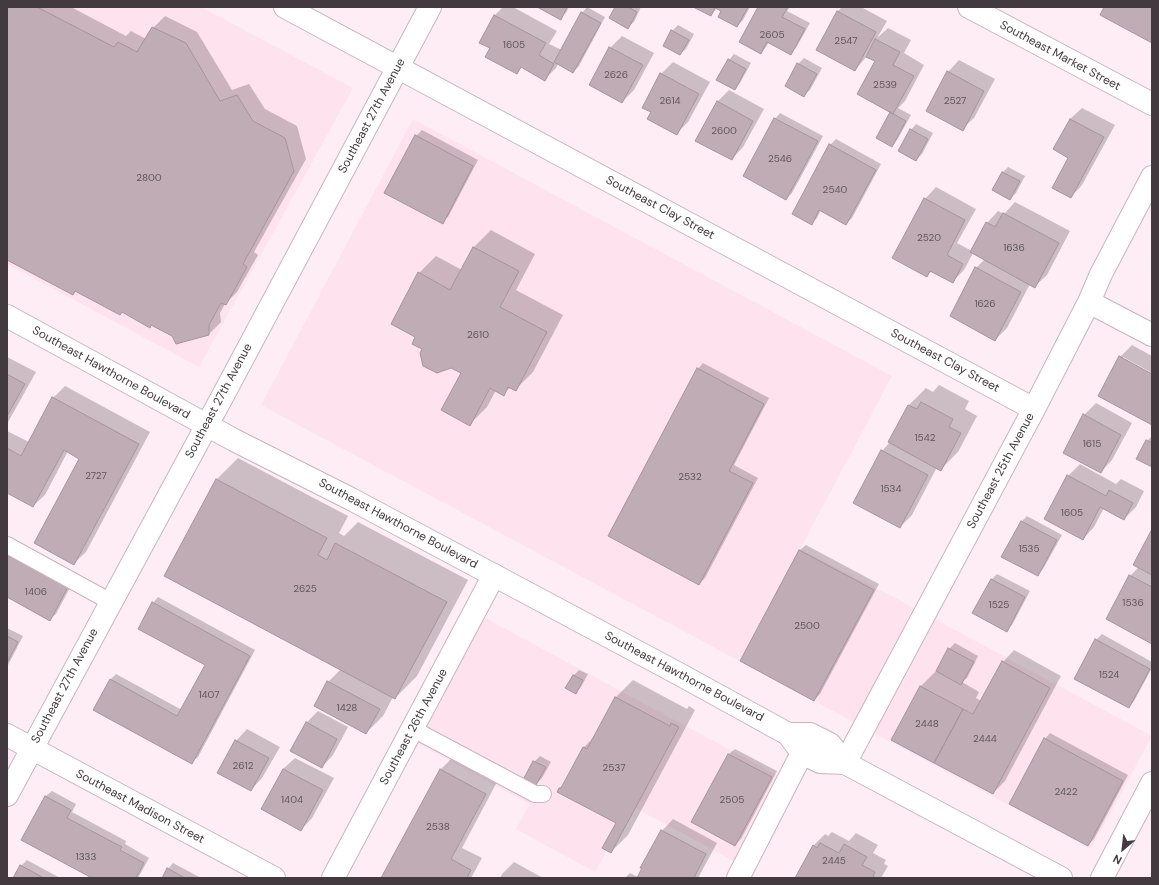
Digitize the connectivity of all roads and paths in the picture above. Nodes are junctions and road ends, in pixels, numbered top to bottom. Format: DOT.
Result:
graph roads {
  1 [pos="285,7"];
  2 [pos="430,7"];
  3 [pos="969,7"];
  4 [pos="398,67"];
  5 [pos="1152,104"];
  6 [pos="1152,177"];
  7 [pos="1089,302"];
  8 [pos="7,316"];
  9 [pos="1152,336"];
  10 [pos="1034,409"];
  11 [pos="207,425"];
  12 [pos="7,545"];
  13 [pos="494,575"];
  14 [pos="111,602"];
  15 [pos="413,729"];
  16 [pos="788,734"];
  17 [pos="7,735"];
  18 [pos="32,748"];
  19 [pos="802,753"];
  20 [pos="845,763"];
  21 [pos="1152,784"];
  22 [pos="543,794"];
  23 [pos="7,795"];
  24 [pos="274,878"];
  25 [pos="333,878"];
  26 [pos="738,878"];
  27 [pos="1061,878"];
  28 [pos="1102,878"];
  1 -- 4 [label="street, Southeast Clay Street"];
  2 -- 4 [label="street, Southeast 27th Avenue"];
  3 -- 5 [label="street, Southeast Market Street"];
  4 -- 10 [label="street, Southeast Clay Street"];
  4 -- 11 [label="street, Southeast 27th Avenue"];
  6 -- 7 [label="street, Southeast 25th Avenue"];
  7 -- 9 [label="street"];
  7 -- 10 [label="street, Southeast 25th Avenue"];
  8 -- 11 [label="street, Southeast Hawthorne Boulevard"];
  10 -- 20 [label="street, Southeast 25th Avenue"];
  11 -- 13 [label="street, Southeast Hawthorne Boulevard"];
  11 -- 14 [label="street, Southeast 27th Avenue"];
  12 -- 14 [label="lane"];
  13 -- 15 [label="street, Southeast 26th Avenue"];
  13 -- 16 [label="street, Southeast Hawthorne Boulevard"];
  14 -- 18 [label="street, Southeast 27th Avenue"];
  15 -- 22 [label="lane"];
  15 -- 25 [label="street, Southeast 26th Avenue"];
  16 -- 19 [label="street, Southeast Hawthorne Boulevard"];
  16 -- 20 [label="street, Southeast Hawthorne Boulevard"];
  17 -- 18 [label="street, Southeast Madison Street"];
  18 -- 23 [label="street, Southeast 27th Avenue"];
  18 -- 24 [label="street, Southeast Madison Street"];
  19 -- 20 [label="street, Southeast Hawthorne Boulevard"];
  19 -- 26 [label="street"];
  20 -- 27 [label="street, Southeast Hawthorne Boulevard"];
  21 -- 28 [label="street"];
}
